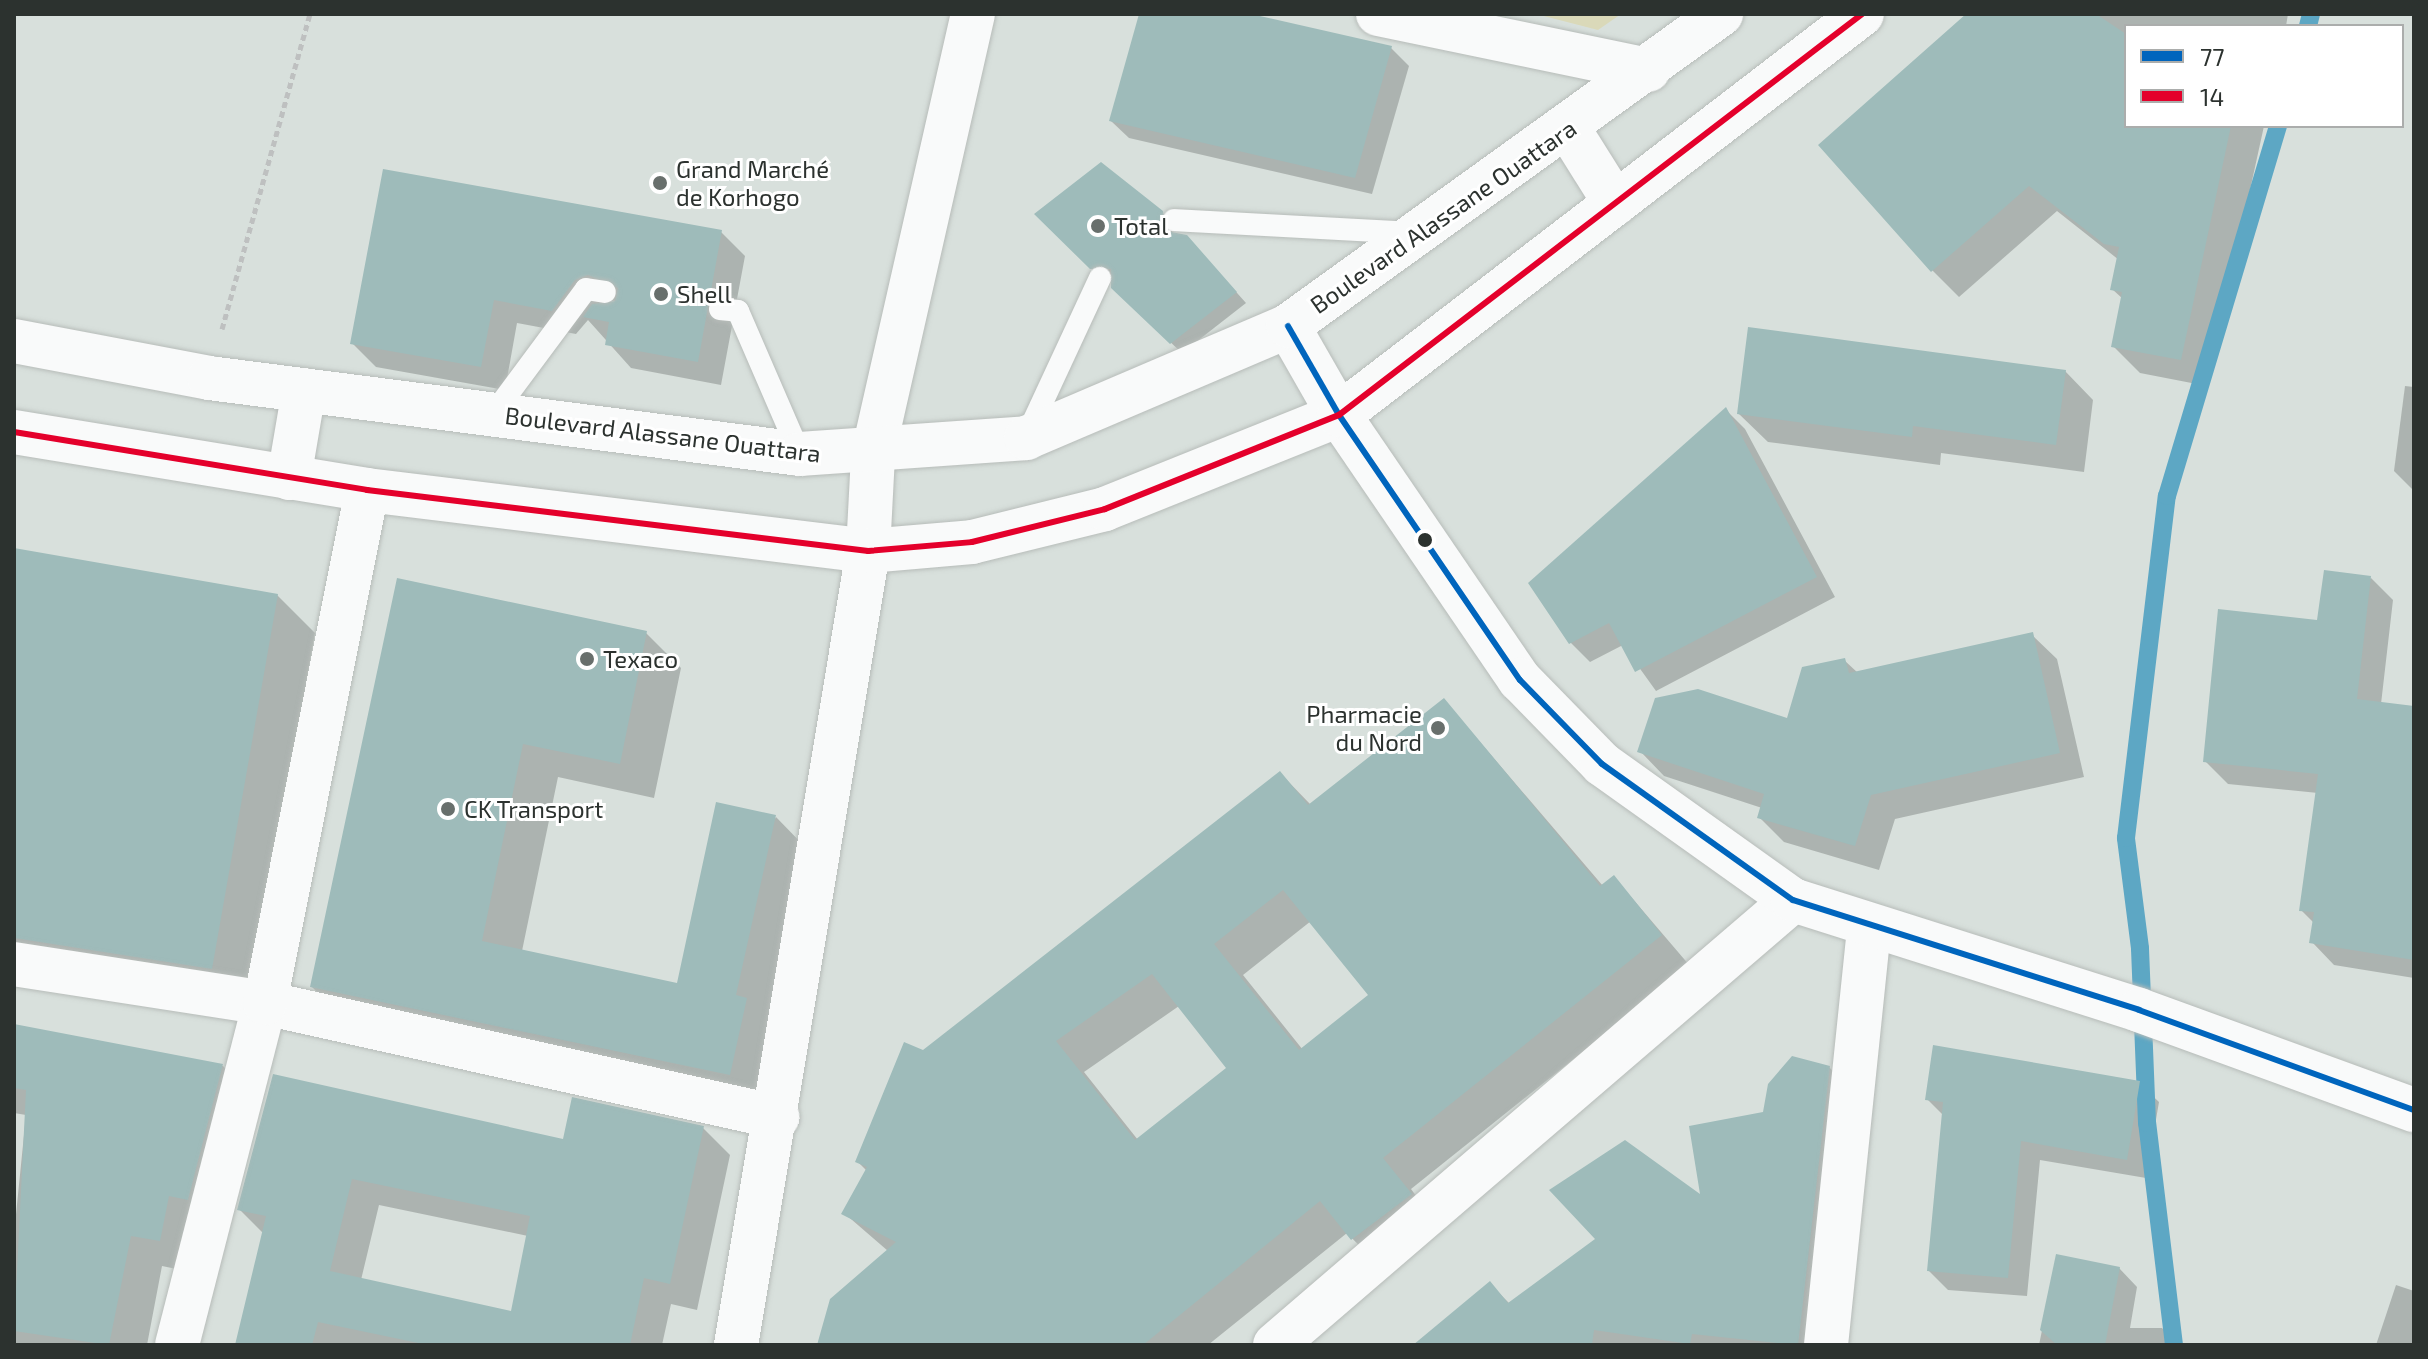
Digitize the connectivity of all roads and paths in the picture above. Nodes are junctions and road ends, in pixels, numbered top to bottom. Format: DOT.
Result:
graph roads {
  1 [pos="310,14"];
  2 [pos="973,14"];
  3 [pos="1378,14"];
  4 [pos="1721,14"];
  5 [pos="1862,14"];
  6 [pos="1648,70"];
  7 [pos="1568,128"];
  8 [pos="1615,203"];
  9 [pos="1174,220"];
  10 [pos="1421,234"];
  11 [pos="1100,278"];
  12 [pos="605,292"];
  13 [pos="720,309"];
  14 [pos="1288,326"];
  15 [pos="14,341"];
  16 [pos="209,378"];
  17 [pos="304,390"];
  18 [pos="494,413"];
  19 [pos="1339,415"];
  20 [pos="14,432"];
  21 [pos="1026,438"];
  22 [pos="800,454"];
  23 [pos="873,454"];
  24 [pos="289,478"];
  25 [pos="367,490"];
  26 [pos="868,551"];
  27 [pos="1793,900"];
  28 [pos="1869,927"];
  29 [pos="14,964"];
  30 [pos="265,1003"];
  31 [pos="2414,1110"];
  32 [pos="777,1117"];
  33 [pos="1276,1344"];
  34 [pos="177,1345"];
  35 [pos="736,1345"];
  36 [pos="1826,1345"];
  1 -- 16 [label="path"];
  2 -- 23 [label="street"];
  3 -- 6 [label="street"];
  4 -- 6 [label="street, Boulevard Alassane Ouattara"];
  5 -- 8 [label="street"];
  6 -- 7 [label="street, Boulevard Alassane Ouattara"];
  7 -- 8 [label="street"];
  7 -- 10 [label="street, Boulevard Alassane Ouattara"];
  8 -- 19 [label="street"];
  9 -- 10 [label="lane"];
  10 -- 14 [label="street, Boulevard Alassane Ouattara"];
  11 -- 21 [label="lane"];
  12 -- 18 [label="lane"];
  13 -- 22 [label="lane"];
  14 -- 19 [label="street"];
  14 -- 21 [label="street, Boulevard Alassane Ouattara"];
  15 -- 16 [label="street, Boulevard Alassane Ouattara"];
  16 -- 17 [label="street, Boulevard Alassane Ouattara"];
  17 -- 18 [label="street, Boulevard Alassane Ouattara"];
  17 -- 24 [label="street"];
  18 -- 22 [label="street, Boulevard Alassane Ouattara"];
  19 -- 26 [label="street"];
  19 -- 27 [label="street"];
  20 -- 24 [label="street"];
  21 -- 23 [label="street, Boulevard Alassane Ouattara"];
  22 -- 23 [label="street, Boulevard Alassane Ouattara"];
  23 -- 26 [label="street"];
  24 -- 25 [label="street"];
  25 -- 26 [label="street"];
  25 -- 30 [label="street"];
  26 -- 32 [label="street"];
  27 -- 28 [label="street"];
  27 -- 33 [label="street"];
  28 -- 31 [label="street"];
  28 -- 36 [label="street"];
  29 -- 30 [label="street"];
  30 -- 32 [label="street"];
  30 -- 34 [label="street"];
  32 -- 35 [label="street"];
}
